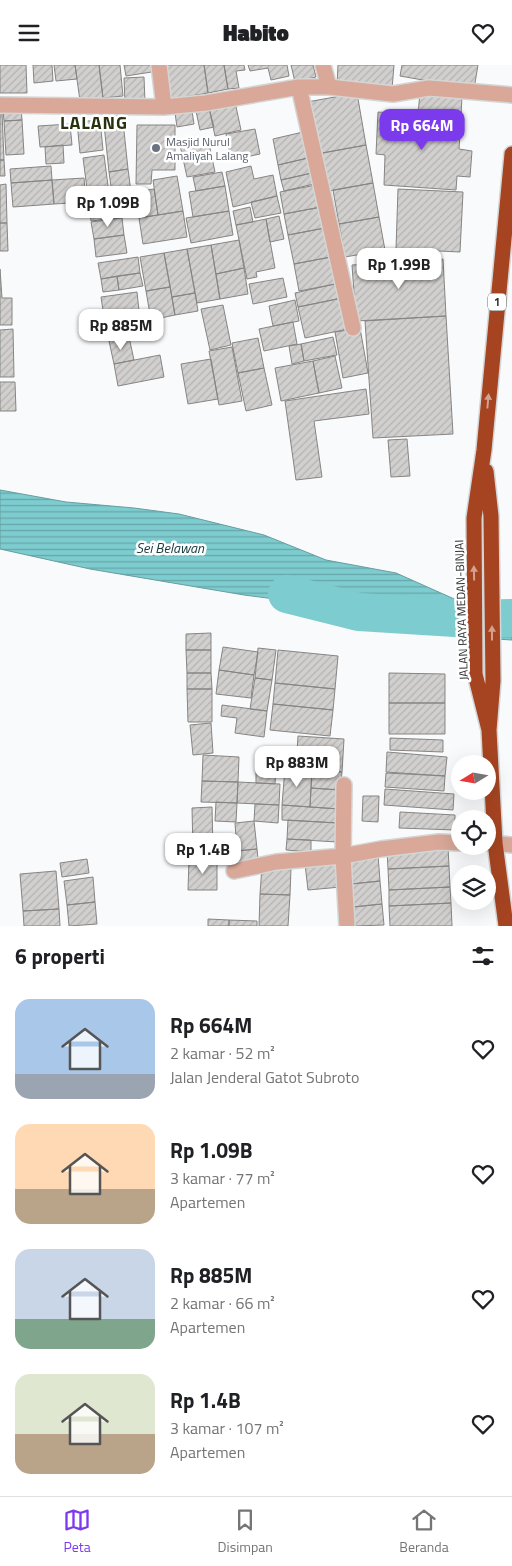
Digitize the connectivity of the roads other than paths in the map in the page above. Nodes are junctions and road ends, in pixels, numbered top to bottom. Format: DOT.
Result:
graph roads {
  1 [pos="159,65"];
  2 [pos="323,65"];
  3 [pos="299,87"];
  4 [pos="329,87"];
  5 [pos="512,95"];
  6 [pos="0,105"];
  7 [pos="164,107"];
  8 [pos="512,154"];
  9 [pos="352,328"];
  10 [pos="484,450"];
  11 [pos="489,731"];
  12 [pos="344,785"];
  13 [pos="490,810"];
  14 [pos="451,843"];
  15 [pos="496,843"];
  16 [pos="512,845"];
  17 [pos="493,855"];
  18 [pos="343,856"];
  19 [pos="234,871"];
  20 [pos="347,926"];
  21 [pos="506,926"];
  1 -- 7 [label="street"];
  2 -- 4 [label="street"];
  3 -- 4 [label="street"];
  3 -- 7 [label="street"];
  3 -- 9 [label="street"];
  4 -- 5 [label="street"];
  6 -- 7 [label="street"];
  10 -- 8 [label="highway, 1, one-way"];
  11 -- 10 [label="highway, JALAN RAYA MEDAN-BINJAI / 1, one-way"];
  11 -- 10 [label="highway, JALAN RAYA MEDAN-BINJAI / 1, one-way"];
  11 -- 13 [label="highway, JALAN RAYA MEDAN-BINJAI / 1"];
  12 -- 18 [label="street"];
  14 -- 18 [label="street"];
  15 -- 16 [label="street"];
  17 -- 21 [label="highway, JALAN RAYA MEDAN-BINJAI / 1"];
  18 -- 19 [label="street"];
  18 -- 20 [label="street"];
}
